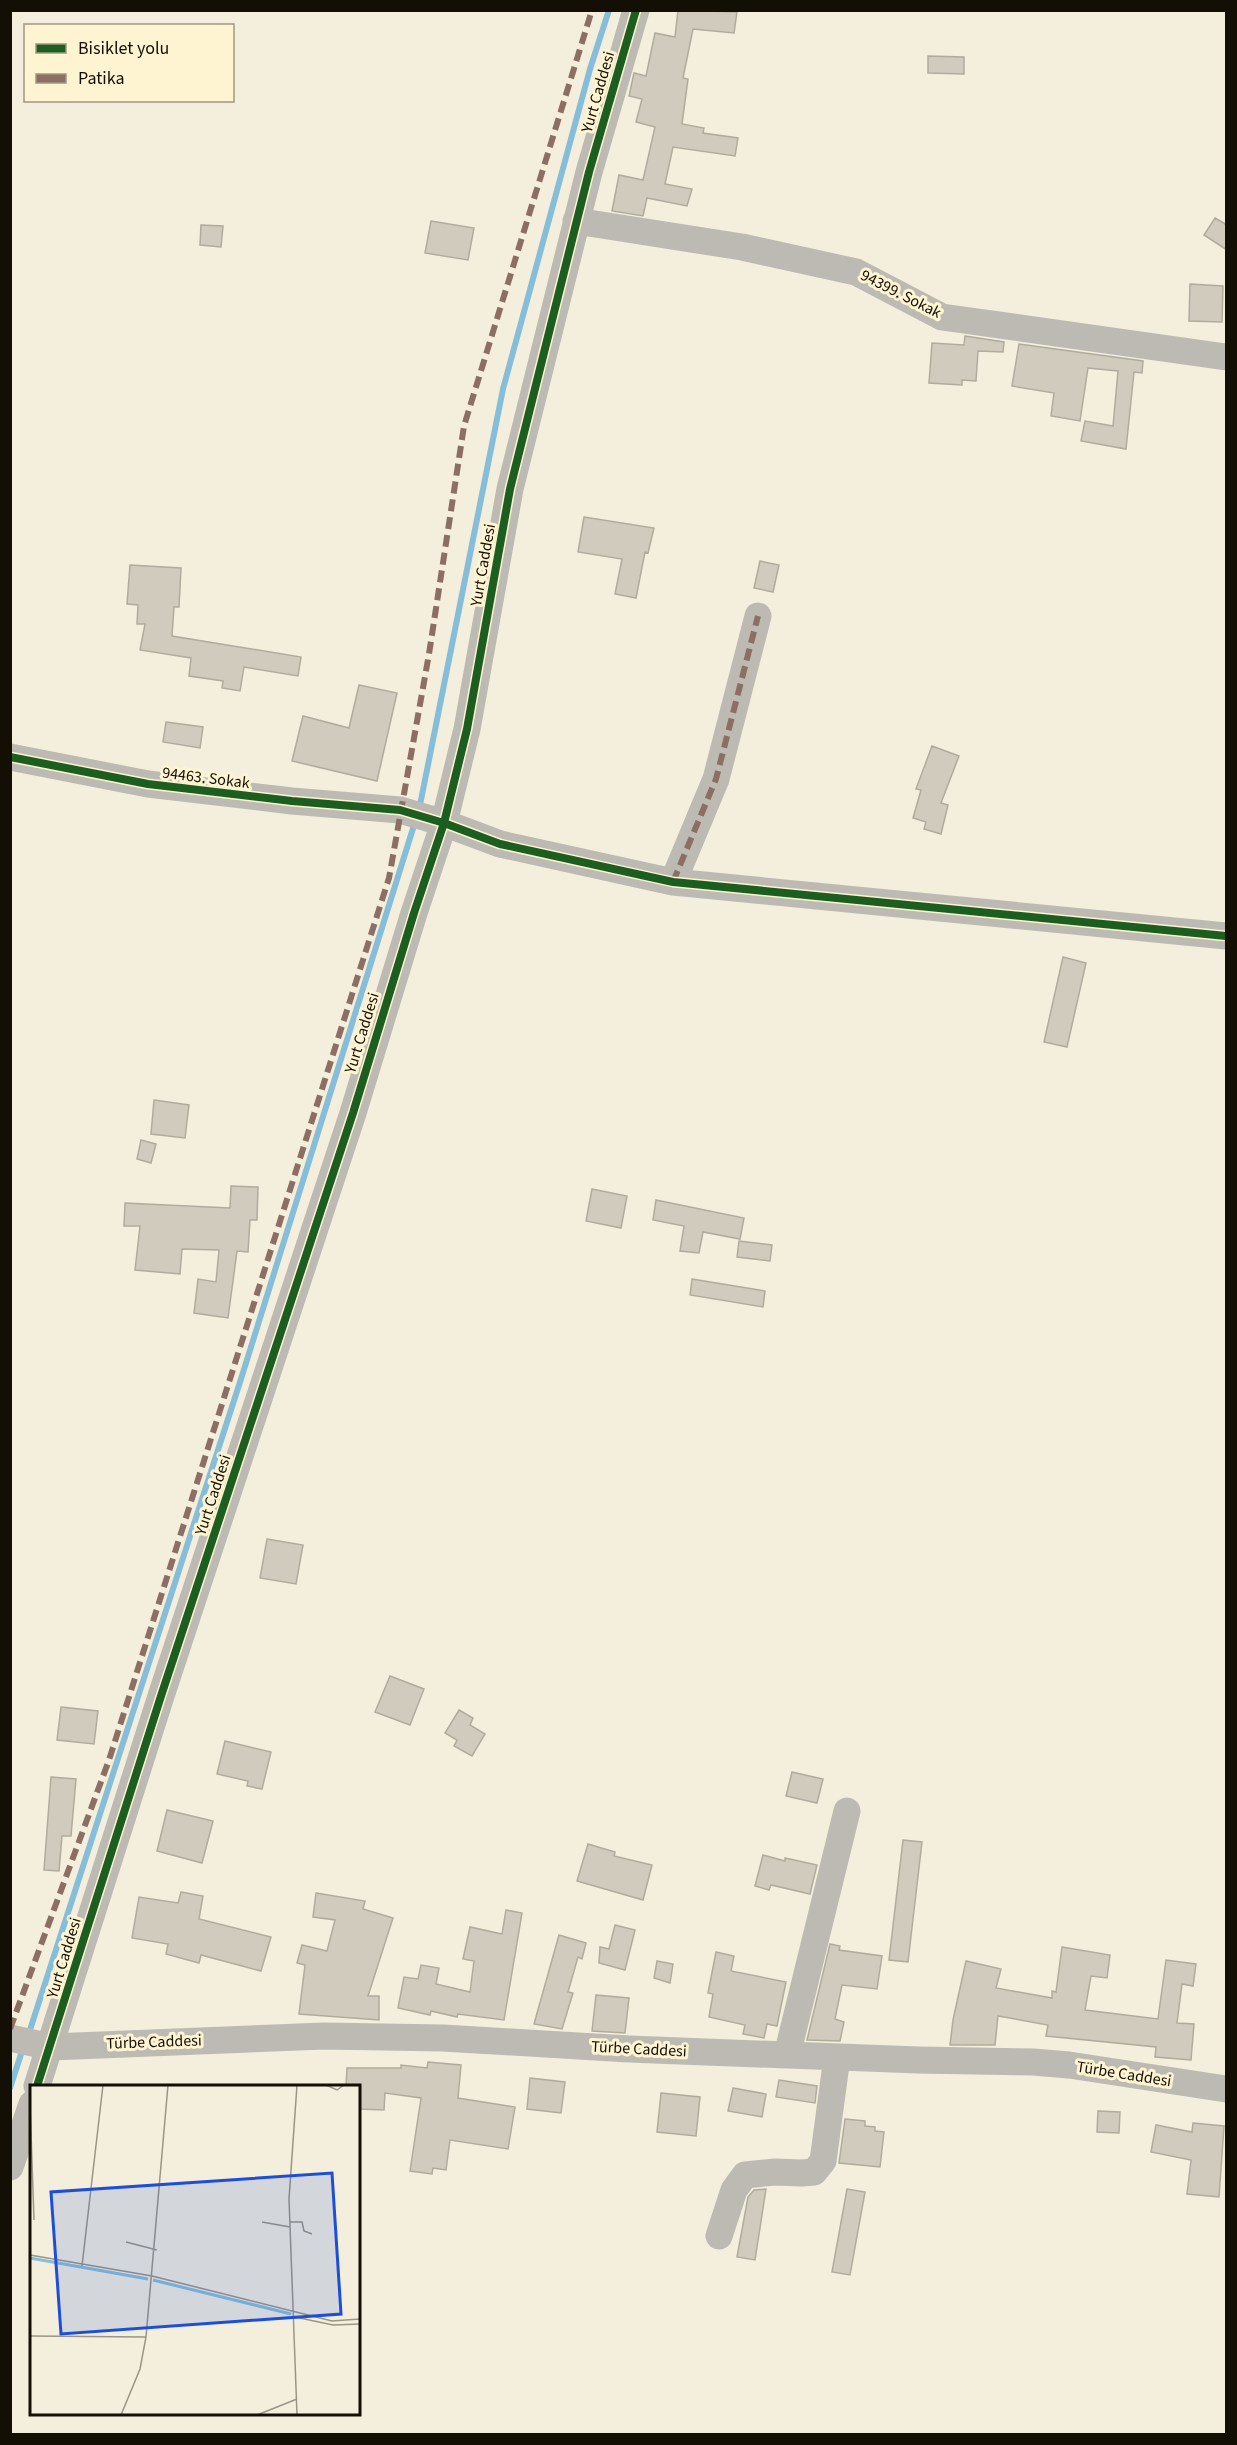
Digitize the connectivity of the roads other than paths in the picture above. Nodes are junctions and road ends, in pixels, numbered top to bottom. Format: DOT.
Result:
graph roads {
  1 [pos="636,10"];
  2 [pos="576,221"];
  3 [pos="1227,357"];
  4 [pos="758,616"];
  5 [pos="10,757"];
  6 [pos="444,823"];
  7 [pos="673,882"];
  8 [pos="1227,936"];
  9 [pos="847,1811"];
  10 [pos="10,2038"];
  11 [pos="51,2047"];
  12 [pos="787,2055"];
  13 [pos="837,2057"];
  14 [pos="37,2085"];
  15 [pos="1227,2089"];
  16 [pos="30,2110"];
  17 [pos="10,2167"];
  18 [pos="719,2236"];
  1 -- 2 [label="street, Yurt Caddesi"];
  2 -- 3 [label="street, 94399. Sokak"];
  2 -- 6 [label="street, Yurt Caddesi"];
  4 -- 7 [label="street"];
  5 -- 6 [label="street, 94463. Sokak"];
  6 -- 7 [label="street, 94463. Sokak"];
  6 -- 11 [label="street, Yurt Caddesi"];
  7 -- 8 [label="street, 94463. Sokak"];
  9 -- 12 [label="street"];
  10 -- 11 [label="street, Türbe Caddesi"];
  11 -- 12 [label="street, Türbe Caddesi"];
  11 -- 14 [label="street, Yurt Caddesi"];
  12 -- 13 [label="street, Türbe Caddesi"];
  13 -- 15 [label="street, Türbe Caddesi"];
  13 -- 18 [label="street"];
  16 -- 17 [label="street"];
}
